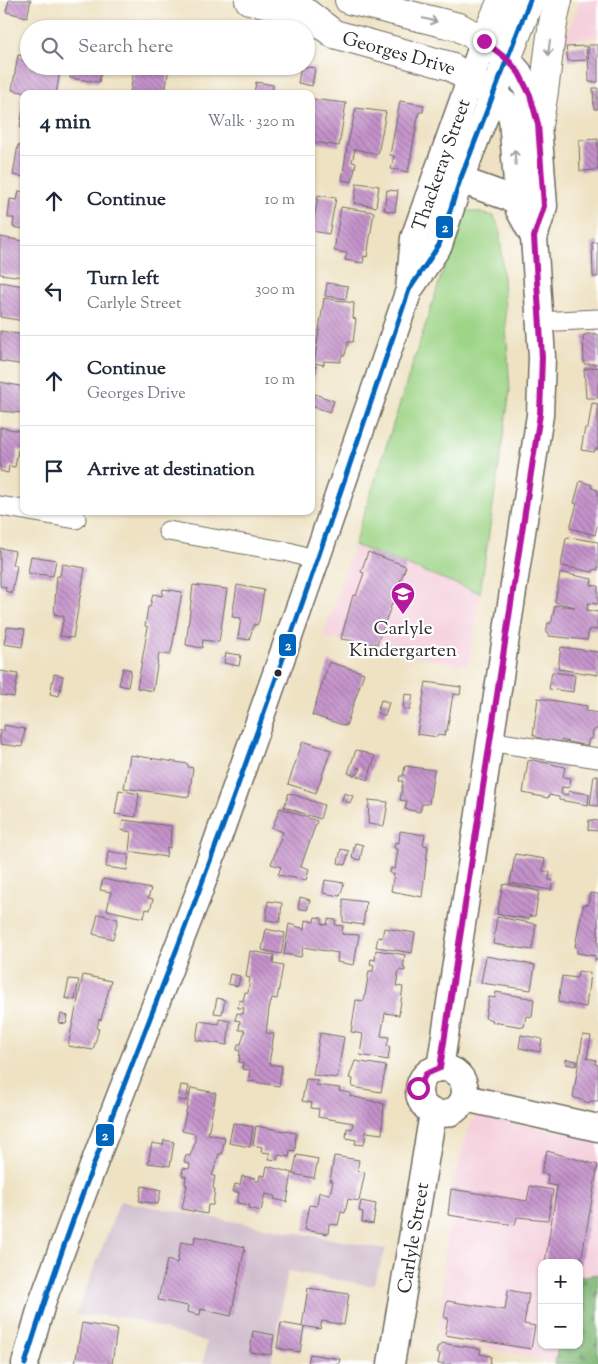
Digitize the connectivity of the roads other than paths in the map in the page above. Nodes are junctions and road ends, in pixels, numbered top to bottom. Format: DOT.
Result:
graph roads {
  1 [pos="249,0"];
  2 [pos="332,0"];
  3 [pos="349,0"];
  4 [pos="502,0"];
  5 [pos="530,0"];
  6 [pos="558,0"];
  7 [pos="304,11"];
  8 [pos="484,41"];
  9 [pos="508,60"];
  10 [pos="470,80"];
  11 [pos="493,95"];
  12 [pos="538,124"];
  13 [pos="460,180"];
  14 [pos="519,201"];
  15 [pos="534,237"];
  16 [pos="409,290"];
  17 [pos="598,319"];
  18 [pos="538,322"];
  19 [pos="0,506"];
  20 [pos="20,509"];
  21 [pos="52,515"];
  22 [pos="76,519"];
  23 [pos="168,531"];
  24 [pos="316,560"];
  25 [pos="488,741"];
  26 [pos="598,758"];
  27 [pos="440,1068"];
  28 [pos="465,1098"];
  29 [pos="433,1113"];
  30 [pos="598,1128"];
  31 [pos="26,1364"];
  32 [pos="391,1364"];
  1 -- 7 [label="main road, Georges Drive"];
  2 -- 7 [label="main road"];
  3 -- 8 [label="main road, Georges Drive, one-way"];
  4 -- 8 [label="main road"];
  5 -- 9 [label="main road"];
  6 -- 12 [label="main road, one-way"];
  7 -- 10 [label="main road, Georges Drive"];
  8 -- 9 [label="main road, Georges Drive"];
  8 -- 10 [label="main road, Thackeray Street"];
  9 -- 11 [label="main road"];
  9 -- 12 [label="main road"];
  10 -- 11 [label="main road"];
  10 -- 16 [label="main road, Thackeray Street"];
  11 -- 13 [label="main road, Thackeray Street"];
  14 -- 11 [label="main road, one-way"];
  12 -- 15 [label="main road"];
  13 -- 14 [label="main road"];
  13 -- 16 [label="main road, Thackeray Street"];
  14 -- 15 [label="main road"];
  15 -- 18 [label="main road"];
  16 -- 24 [label="main road, Thackeray Street"];
  17 -- 18 [label="street"];
  18 -- 25 [label="main road"];
  19 -- 20 [label="street"];
  21 -- 22 [label="street"];
  23 -- 24 [label="street"];
  24 -- 31 [label="main road, Thackeray Street"];
  25 -- 26 [label="street"];
  25 -- 27 [label="main road"];
  27 -- 28 [label="main road"];
  27 -- 29 [label="main road"];
  28 -- 29 [label="main road"];
  28 -- 30 [label="main road"];
  29 -- 32 [label="main road, Carlyle Street"];
}
